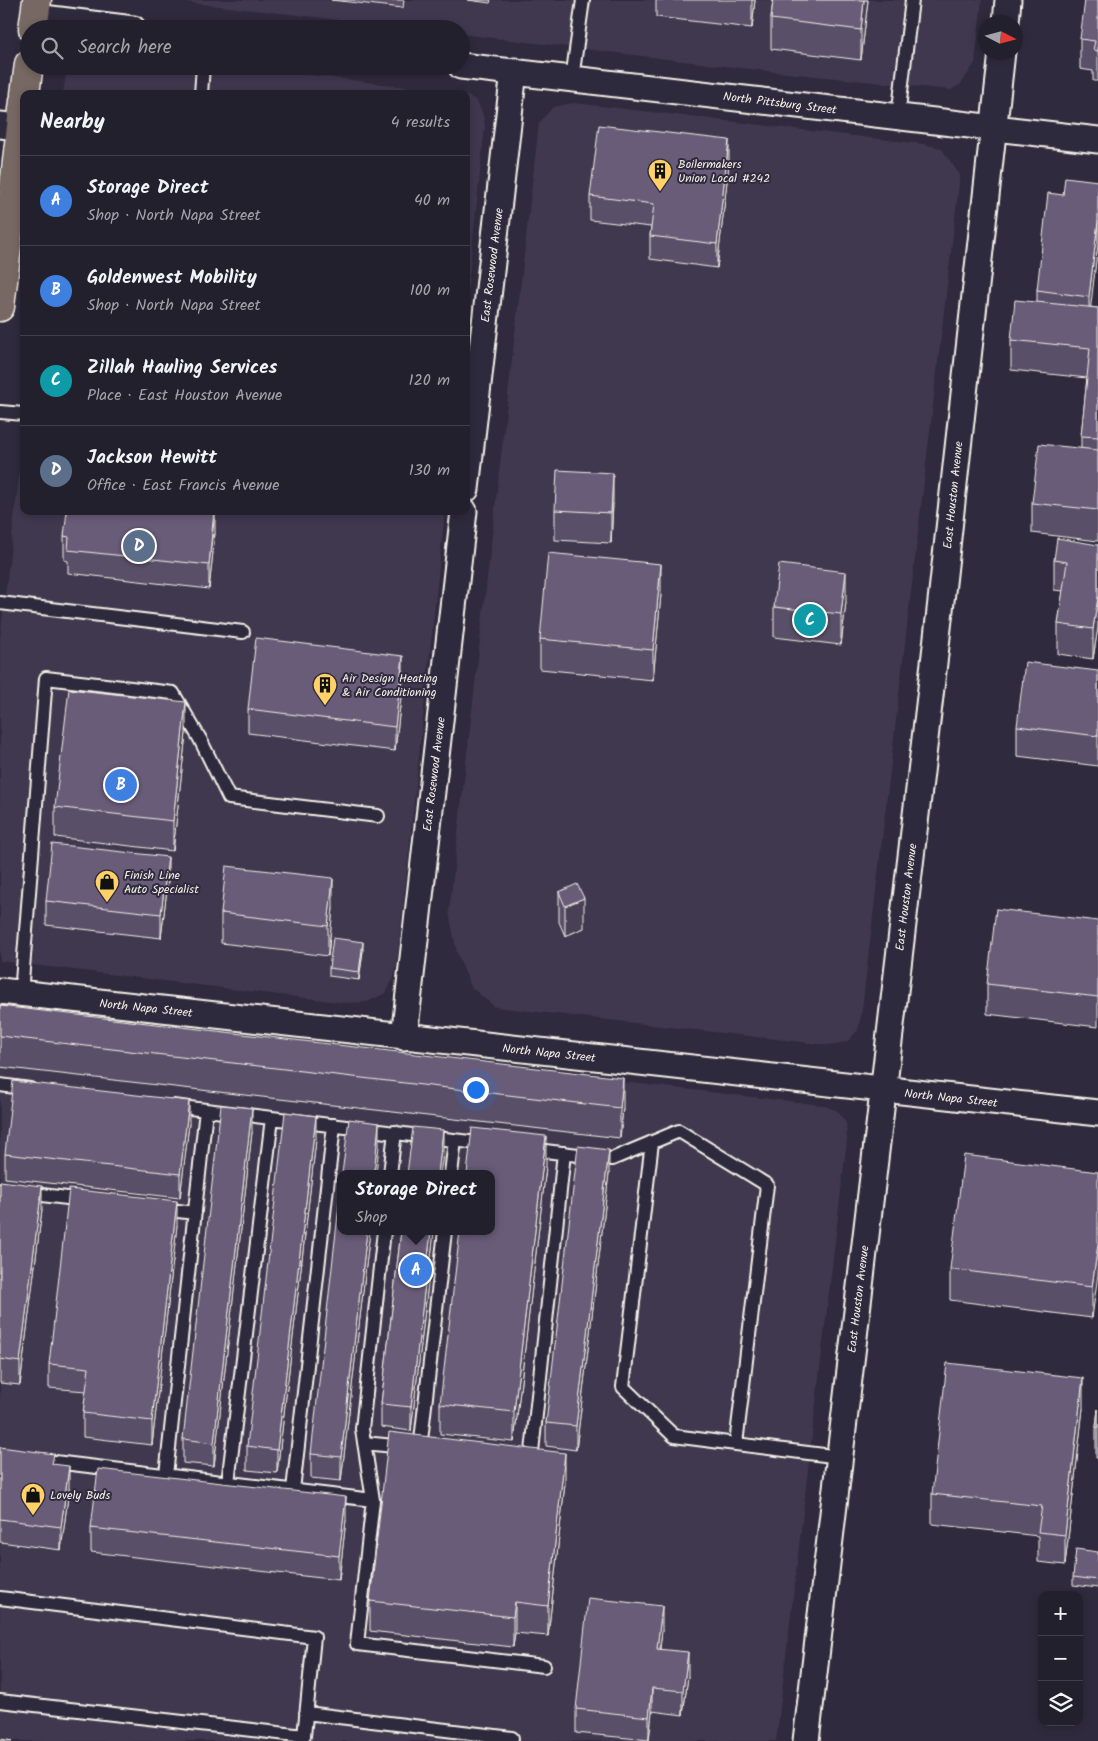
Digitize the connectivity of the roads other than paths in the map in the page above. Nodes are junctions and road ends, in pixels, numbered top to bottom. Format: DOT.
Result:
graph roads {
  1 [pos="583,0"];
  2 [pos="912,0"];
  3 [pos="1008,0"];
  4 [pos="35,15"];
  5 [pos="1007,15"];
  6 [pos="70,20"];
  7 [pos="1001,60"];
  8 [pos="470,67"];
  9 [pos="514,71"];
  10 [pos="28,75"];
  11 [pos="203,75"];
  12 [pos="572,78"];
  13 [pos="26,90"];
  14 [pos="201,90"];
  15 [pos="20,108"];
  16 [pos="898,117"];
  17 [pos="10,126"];
  18 [pos="994,128"];
  19 [pos="1098,140"];
  20 [pos="17,212"];
  21 [pos="0,307"];
  22 [pos="0,412"];
  23 [pos="20,414"];
  24 [pos="470,435"];
  25 [pos="464,515"];
  26 [pos="0,603"];
  27 [pos="243,632"];
  28 [pos="378,816"];
  29 [pos="11,993"];
  30 [pos="404,1036"];
  31 [pos="0,1085"];
  32 [pos="39,1090"];
  33 [pos="883,1090"];
  34 [pos="157,1104"];
  35 [pos="206,1110"];
  36 [pos="1098,1113"];
  37 [pos="272,1118"];
  38 [pos="334,1125"];
  39 [pos="395,1132"];
  40 [pos="455,1140"];
  41 [pos="652,1142"];
  42 [pos="500,1145"];
  43 [pos="519,1147"];
  44 [pos="564,1153"];
  45 [pos="390,1170"];
  46 [pos="451,1170"];
  47 [pos="0,1190"];
  48 [pos="98,1202"];
  49 [pos="146,1207"];
  50 [pos="195,1213"];
  51 [pos="384,1235"];
  52 [pos="444,1235"];
  53 [pos="364,1443"];
  54 [pos="736,1444"];
  55 [pos="840,1457"];
  56 [pos="28,1459"];
  57 [pos="512,1459"];
  58 [pos="166,1475"];
  59 [pos="228,1483"];
  60 [pos="293,1490"];
  61 [pos="373,1500"];
  62 [pos="0,1598"];
  63 [pos="544,1666"];
  64 [pos="0,1701"];
  65 [pos="306,1713"];
  66 [pos="304,1738"];
  67 [pos="512,1738"];
  68 [pos="806,1741"];
  1 -- 12 [label="lane"];
  2 -- 16 [label="lane"];
  3 -- 5 [label="street"];
  4 -- 6 [label="street"];
  7 -- 18 [label="street, East Houston Avenue"];
  8 -- 9 [label="street, North Pittsburg Street"];
  9 -- 12 [label="street, North Pittsburg Street"];
  9 -- 24 [label="street, East Rosewood Avenue"];
  10 -- 13 [label="main road"];
  11 -- 14 [label="lane"];
  12 -- 16 [label="street, North Pittsburg Street"];
  15 -- 17 [label="main road"];
  16 -- 18 [label="street, North Pittsburg Street"];
  17 -- 20 [label="main road"];
  18 -- 19 [label="street, North Pittsburg Street"];
  18 -- 33 [label="street, East Houston Avenue"];
  20 -- 21 [label="main road"];
  22 -- 23 [label="lane"];
  25 -- 30 [label="street, East Rosewood Avenue"];
  26 -- 27 [label="lane"];
  28 -- 29 [label="lane"];
  29 -- 30 [label="street, North Napa Street"];
  30 -- 33 [label="street, North Napa Street"];
  31 -- 32 [label="lane"];
  33 -- 36 [label="street, North Napa Street"];
  33 -- 55 [label="street, East Houston Avenue"];
  34 -- 35 [label="lane"];
  35 -- 37 [label="lane"];
  35 -- 50 [label="lane"];
  37 -- 38 [label="lane"];
  37 -- 59 [label="lane"];
  38 -- 39 [label="lane"];
  38 -- 60 [label="lane"];
  39 -- 40 [label="lane"];
  39 -- 45 [label="lane"];
  40 -- 42 [label="lane"];
  40 -- 46 [label="lane"];
  41 -- 44 [label="lane"];
  41 -- 54 [label="lane"];
  41 -- 54 [label="lane"];
  43 -- 44 [label="lane"];
  44 -- 57 [label="lane"];
  47 -- 48 [label="lane"];
  49 -- 50 [label="lane"];
  50 -- 58 [label="lane"];
  51 -- 53 [label="lane"];
  52 -- 53 [label="lane"];
  53 -- 61 [label="lane"];
  54 -- 55 [label="lane"];
  55 -- 68 [label="street, East Houston Avenue"];
  56 -- 58 [label="lane"];
  58 -- 59 [label="lane"];
  59 -- 60 [label="lane"];
  60 -- 61 [label="lane"];
  61 -- 63 [label="lane"];
  62 -- 65 [label="lane"];
  64 -- 66 [label="lane"];
  65 -- 66 [label="lane"];
  65 -- 67 [label="lane"];
}
